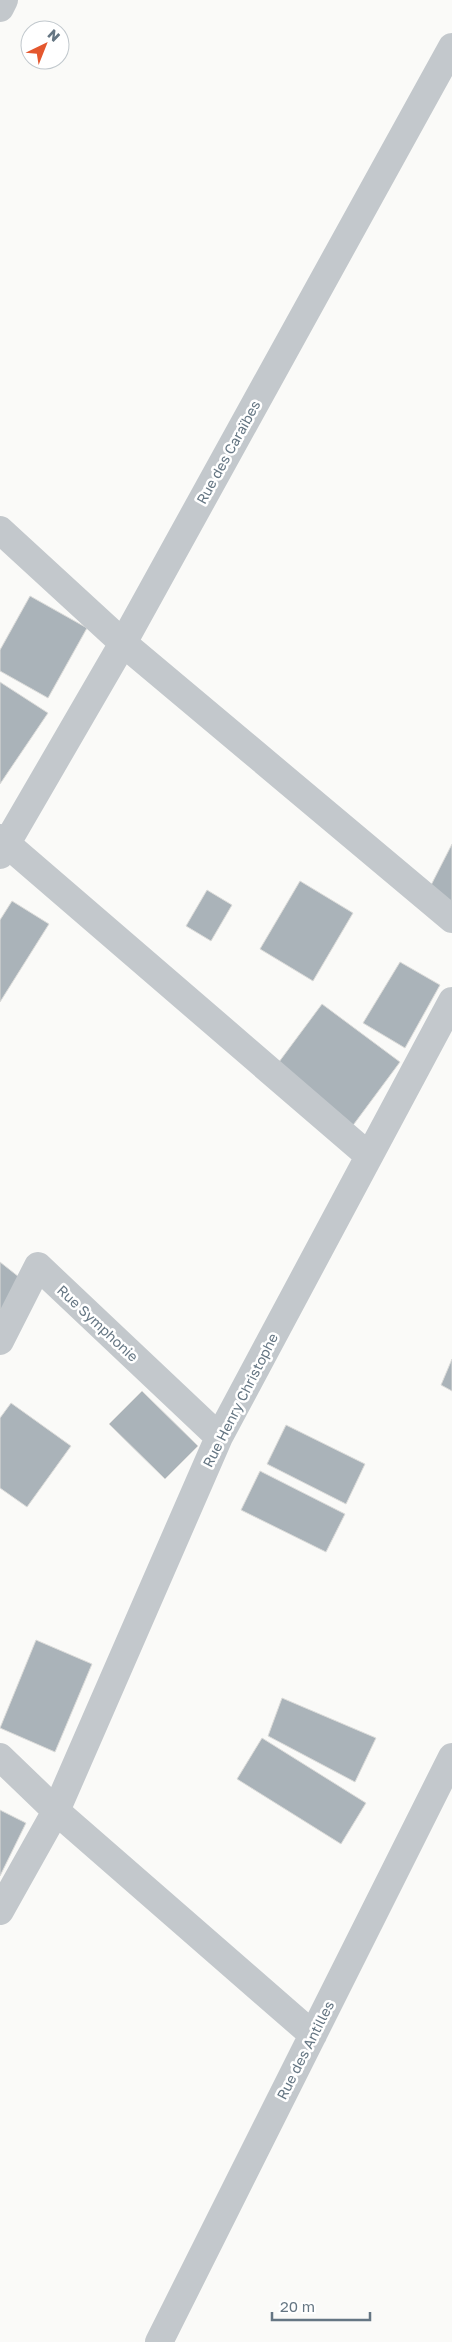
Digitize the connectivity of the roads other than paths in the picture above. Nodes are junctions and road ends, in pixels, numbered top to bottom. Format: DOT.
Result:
graph roads {
  1 [pos="4,0"];
  2 [pos="0,8"];
  3 [pos="452,47"];
  4 [pos="0,530"];
  5 [pos="123,643"];
  6 [pos="2,846"];
  7 [pos="452,919"];
  8 [pos="452,1002"];
  9 [pos="369,1156"];
  10 [pos="0,1341"];
  11 [pos="219,1438"];
  12 [pos="0,1757"];
  13 [pos="452,1757"];
  14 [pos="56,1811"];
  15 [pos="0,1911"];
  16 [pos="312,2035"];
  17 [pos="159,2342"];
  1 -- 2 [label="street"];
  3 -- 5 [label="street, Rue des Caraïbes"];
  4 -- 5 [label="street"];
  5 -- 6 [label="street, Rue des Caraïbes"];
  5 -- 7 [label="street"];
  6 -- 9 [label="street"];
  8 -- 9 [label="street, Rue Henry Christophe"];
  9 -- 11 [label="street, Rue Henry Christophe"];
  10 -- 11 [label="street, Rue Symphonie"];
  11 -- 14 [label="street, Rue Henry Christophe"];
  12 -- 14 [label="street"];
  13 -- 16 [label="street, Rue des Antilles"];
  14 -- 15 [label="street, Rue Henry Christophe"];
  14 -- 16 [label="street"];
  16 -- 17 [label="street, Rue des Antilles"];
}
